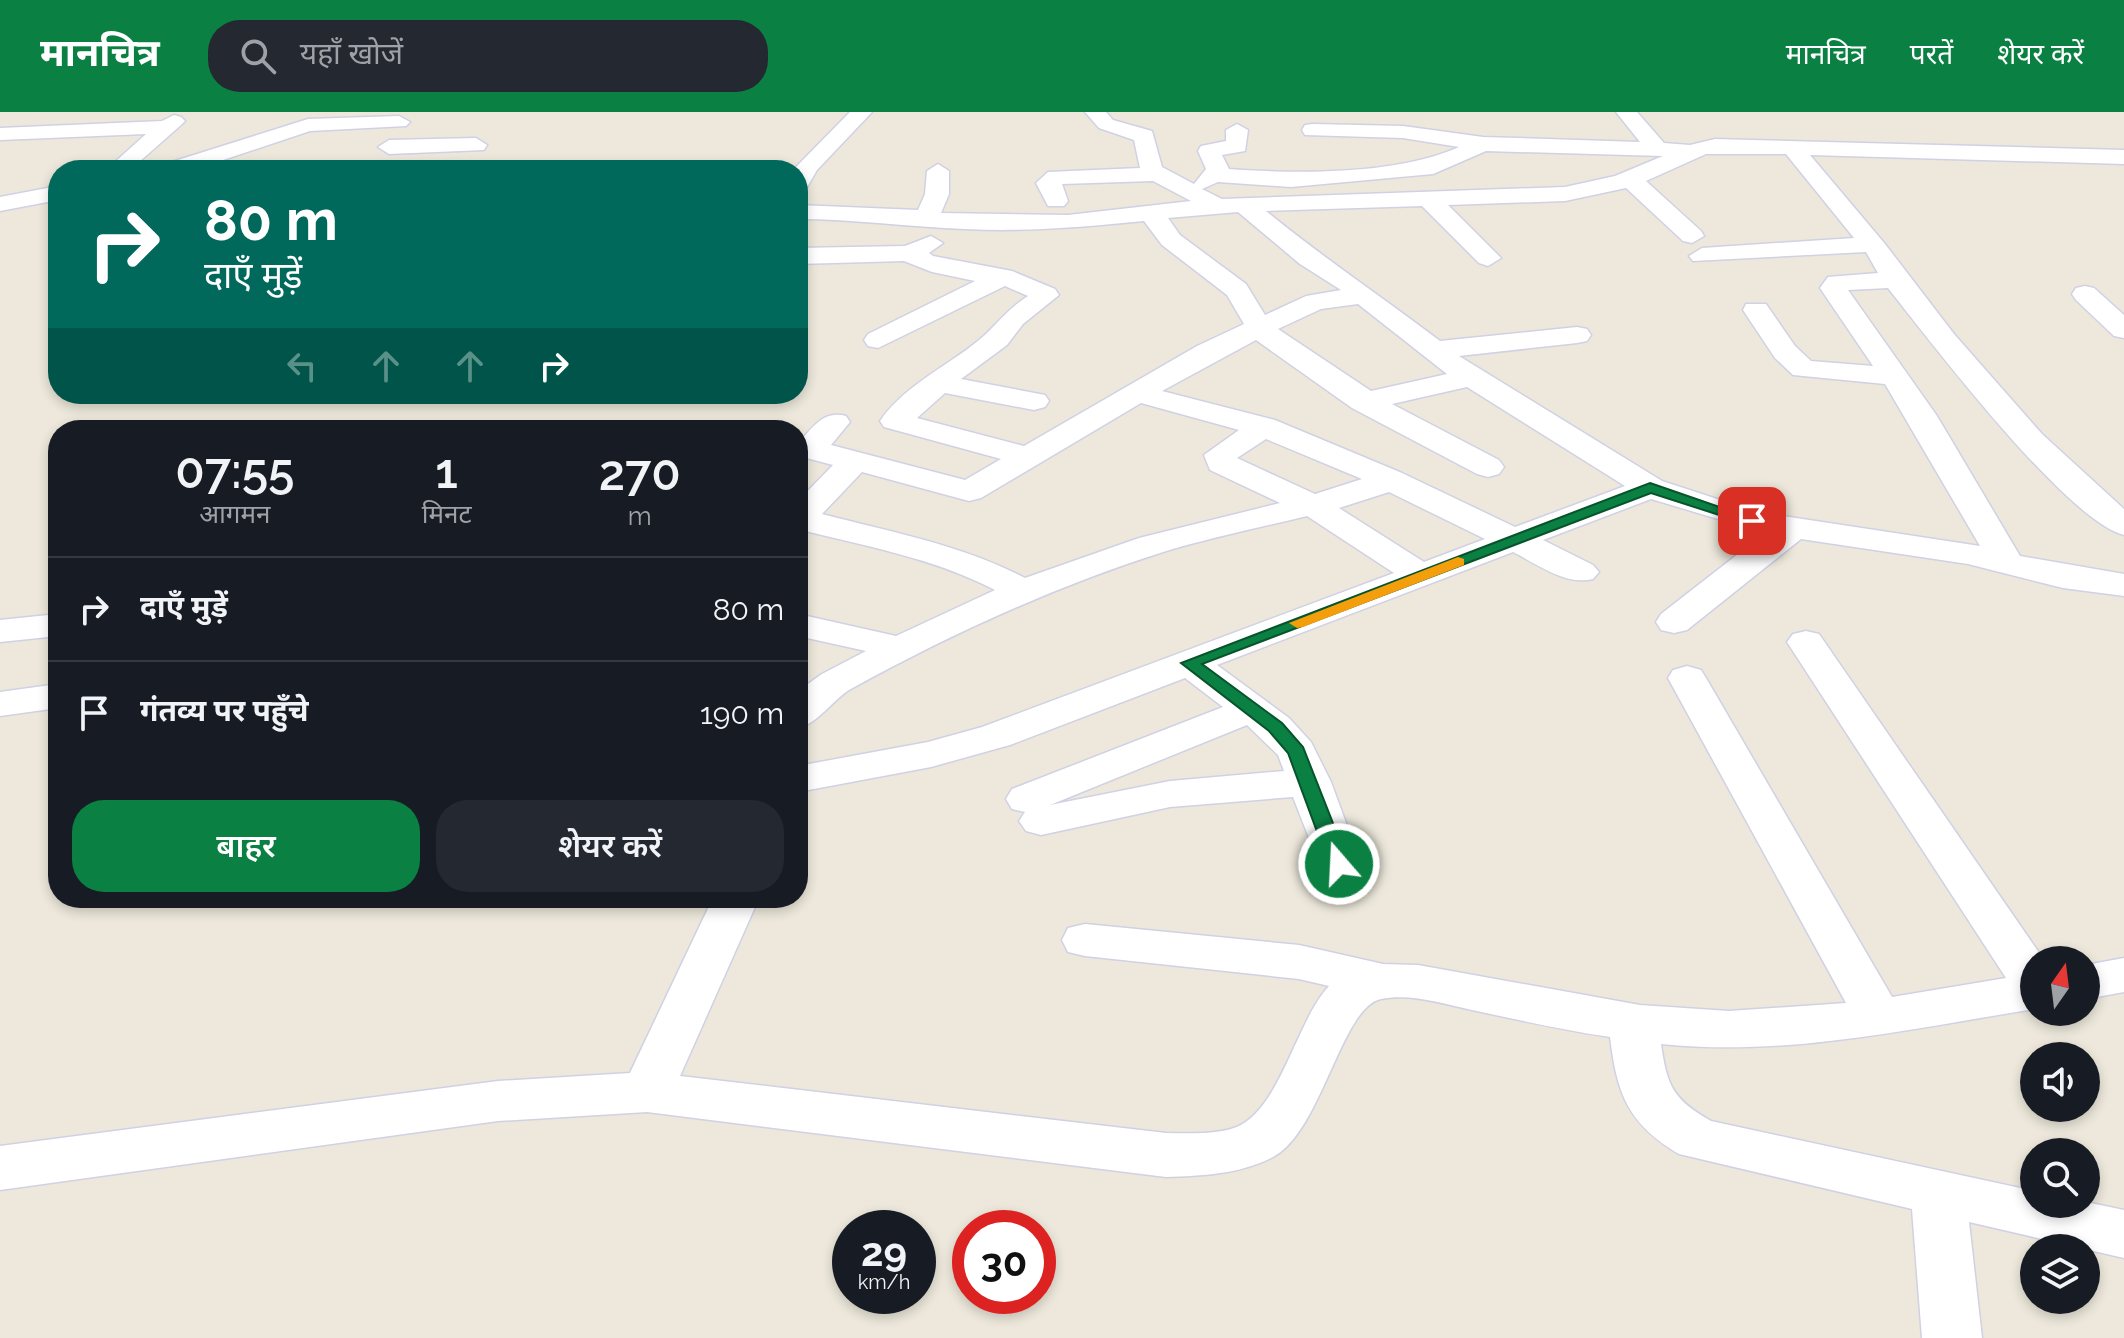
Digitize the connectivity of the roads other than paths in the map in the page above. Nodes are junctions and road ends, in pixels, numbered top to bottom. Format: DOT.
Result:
graph roads {
  1 [pos="83,112"];
  2 [pos="188,112"];
  3 [pos="862,112"];
  4 [pos="1095,112"];
  5 [pos="1626,112"];
  6 [pos="485,121"];
  7 [pos="399,122"];
  8 [pos="165,127"];
  9 [pos="58,130"];
  10 [pos="1237,130"];
  11 [pos="1313,130"];
  12 [pos="0,134"];
  13 [pos="1483,144"];
  14 [pos="476,145"];
  15 [pos="389,147"];
  16 [pos="1792,148"];
  17 [pos="1658,149"];
  18 [pos="1690,150"];
  19 [pos="2124,157"];
  20 [pos="128,160"];
  21 [pos="201,160"];
  22 [pos="468,160"];
  23 [pos="808,166"];
  24 [pos="938,171"];
  25 [pos="1155,174"];
  26 [pos="1214,175"];
  27 [pos="1629,178"];
  28 [pos="1186,192"];
  29 [pos="48,195"];
  30 [pos="1427,198"];
  31 [pos="1056,201"];
  32 [pos="0,204"];
  33 [pos="1230,205"];
  34 [pos="808,212"];
  35 [pos="1154,212"];
  36 [pos="927,218"];
  37 [pos="965,222"];
  38 [pos="1871,244"];
  39 [pos="909,253"];
  40 [pos="808,256"];
  41 [pos="1488,258"];
  42 [pos="1003,277"];
  43 [pos="1896,280"];
  44 [pos="2085,294"];
  45 [pos="1363,295"];
  46 [pos="965,297"];
  47 [pos="1756,310"];
  48 [pos="1013,318"];
  49 [pos="1261,330"];
  50 [pos="2124,330"];
  51 [pos="1577,335"];
  52 [pos="878,340"];
  53 [pos="1433,350"];
  54 [pos="1895,376"];
  55 [pos="1471,377"];
  56 [pos="938,383"];
  57 [pos="1137,393"];
  58 [pos="1034,401"];
  59 [pos="1363,402"];
  60 [pos="835,422"];
  61 [pos="1264,427"];
  62 [pos="1026,456"];
  63 [pos="855,461"];
  64 [pos="1488,467"];
  65 [pos="1391,480"];
  66 [pos="1650,488"];
  67 [pos="2124,491"];
  68 [pos="2088,497"];
  69 [pos="1314,506"];
  70 [pos="808,510"];
  71 [pos="808,521"];
  72 [pos="2124,525"];
  73 [pos="1792,529"];
  74 [pos="1514,542"];
  75 [pos="2006,562"];
  76 [pos="1581,572"];
  77 [pos="1421,575"];
  78 [pos="2124,585"];
  79 [pos="1025,592"];
  80 [pos="1674,622"];
  81 [pos="48,626"];
  82 [pos="808,627"];
  83 [pos="0,631"];
  84 [pos="1806,642"];
  85 [pos="900,648"];
  86 [pos="1190,663"];
  87 [pos="1687,678"];
  88 [pos="48,697"];
  89 [pos="0,704"];
  90 [pos="808,706"];
  91 [pos="1252,709"];
  92 [pos="808,777"];
  93 [pos="1310,782"];
  94 [pos="1339,864"];
  95 [pos="731,908"];
  96 [pos="1085,940"];
  97 [pos="2020,961"];
  98 [pos="2124,975"];
  99 [pos="2100,979"];
  100 [pos="1382,981"];
  101 [pos="2020,993"];
  102 [pos="1878,1016"];
  103 [pos="1633,1021"];
  104 [pos="647,1092"];
  105 [pos="0,1168"];
  106 [pos="1938,1192"];
  107 [pos="2124,1234"];
  108 [pos="1952,1338"];
  1 -- 9 [label="street"];
  2 -- 8 [label="street"];
  3 -- 23 [label="street"];
  4 -- 25 [label="street"];
  5 -- 17 [label="street"];
  6 -- 14 [label="street"];
  7 -- 21 [label="street"];
  8 -- 9 [label="street"];
  8 -- 20 [label="street"];
  9 -- 12 [label="street"];
  10 -- 26 [label="street"];
  11 -- 13 [label="street"];
  13 -- 17 [label="street"];
  13 -- 26 [label="street"];
  14 -- 15 [label="street"];
  14 -- 22 [label="street"];
  16 -- 18 [label="street"];
  16 -- 19 [label="street"];
  16 -- 38 [label="street"];
  17 -- 18 [label="street"];
  18 -- 27 [label="street"];
  24 -- 36 [label="street"];
  25 -- 28 [label="street"];
  25 -- 31 [label="street"];
  26 -- 28 [label="street"];
  27 -- 30 [label="street"];
  27 -- 38 [label="street"];
  28 -- 33 [label="street"];
  29 -- 32 [label="street"];
  30 -- 33 [label="street"];
  30 -- 41 [label="street"];
  33 -- 35 [label="street"];
  33 -- 45 [label="street"];
  34 -- 36 [label="street"];
  35 -- 37 [label="street"];
  35 -- 49 [label="street"];
  36 -- 37 [label="street"];
  37 -- 39 [label="street"];
  38 -- 43 [label="street"];
  39 -- 40 [label="street"];
  39 -- 42 [label="street"];
  42 -- 46 [label="street"];
  42 -- 48 [label="street"];
  43 -- 54 [label="street"];
  43 -- 68 [label="street"];
  44 -- 50 [label="street"];
  45 -- 49 [label="street"];
  45 -- 53 [label="street"];
  46 -- 48 [label="street"];
  46 -- 52 [label="street"];
  47 -- 54 [label="street"];
  48 -- 56 [label="street"];
  49 -- 57 [label="street"];
  49 -- 59 [label="street"];
  51 -- 53 [label="street"];
  53 -- 55 [label="street"];
  54 -- 75 [label="street"];
  55 -- 59 [label="street"];
  55 -- 66 [label="street"];
  56 -- 58 [label="street"];
  56 -- 62 [label="street"];
  57 -- 61 [label="street"];
  57 -- 62 [label="street"];
  59 -- 64 [label="street"];
  60 -- 63 [label="street"];
  61 -- 65 [label="street"];
  61 -- 69 [label="street"];
  62 -- 63 [label="street"];
  63 -- 70 [label="street"];
  65 -- 69 [label="street"];
  65 -- 74 [label="street"];
  66 -- 73 [label="street"];
  66 -- 74 [label="street"];
  67 -- 68 [label="street"];
  68 -- 72 [label="street"];
  69 -- 77 [label="street"];
  69 -- 79 [label="street"];
  71 -- 79 [label="street"];
  73 -- 75 [label="street"];
  73 -- 80 [label="street"];
  74 -- 76 [label="street"];
  74 -- 77 [label="street"];
  75 -- 78 [label="street"];
  77 -- 86 [label="street"];
  79 -- 85 [label="street"];
  81 -- 83 [label="street"];
  82 -- 85 [label="street"];
  84 -- 97 [label="street"];
  85 -- 90 [label="street"];
  86 -- 91 [label="street"];
  86 -- 92 [label="street"];
  87 -- 102 [label="street"];
  88 -- 89 [label="street"];
  91 -- 93 [label="street"];
  91 -- 93 [label="street"];
  93 -- 94 [label="street"];
  95 -- 104 [label="street"];
  96 -- 100 [label="street"];
  98 -- 99 [label="street"];
  100 -- 103 [label="street"];
  100 -- 104 [label="street"];
  101 -- 102 [label="street"];
  102 -- 103 [label="street"];
  103 -- 106 [label="street"];
  104 -- 105 [label="street"];
  106 -- 107 [label="street"];
  106 -- 108 [label="street"];
}
